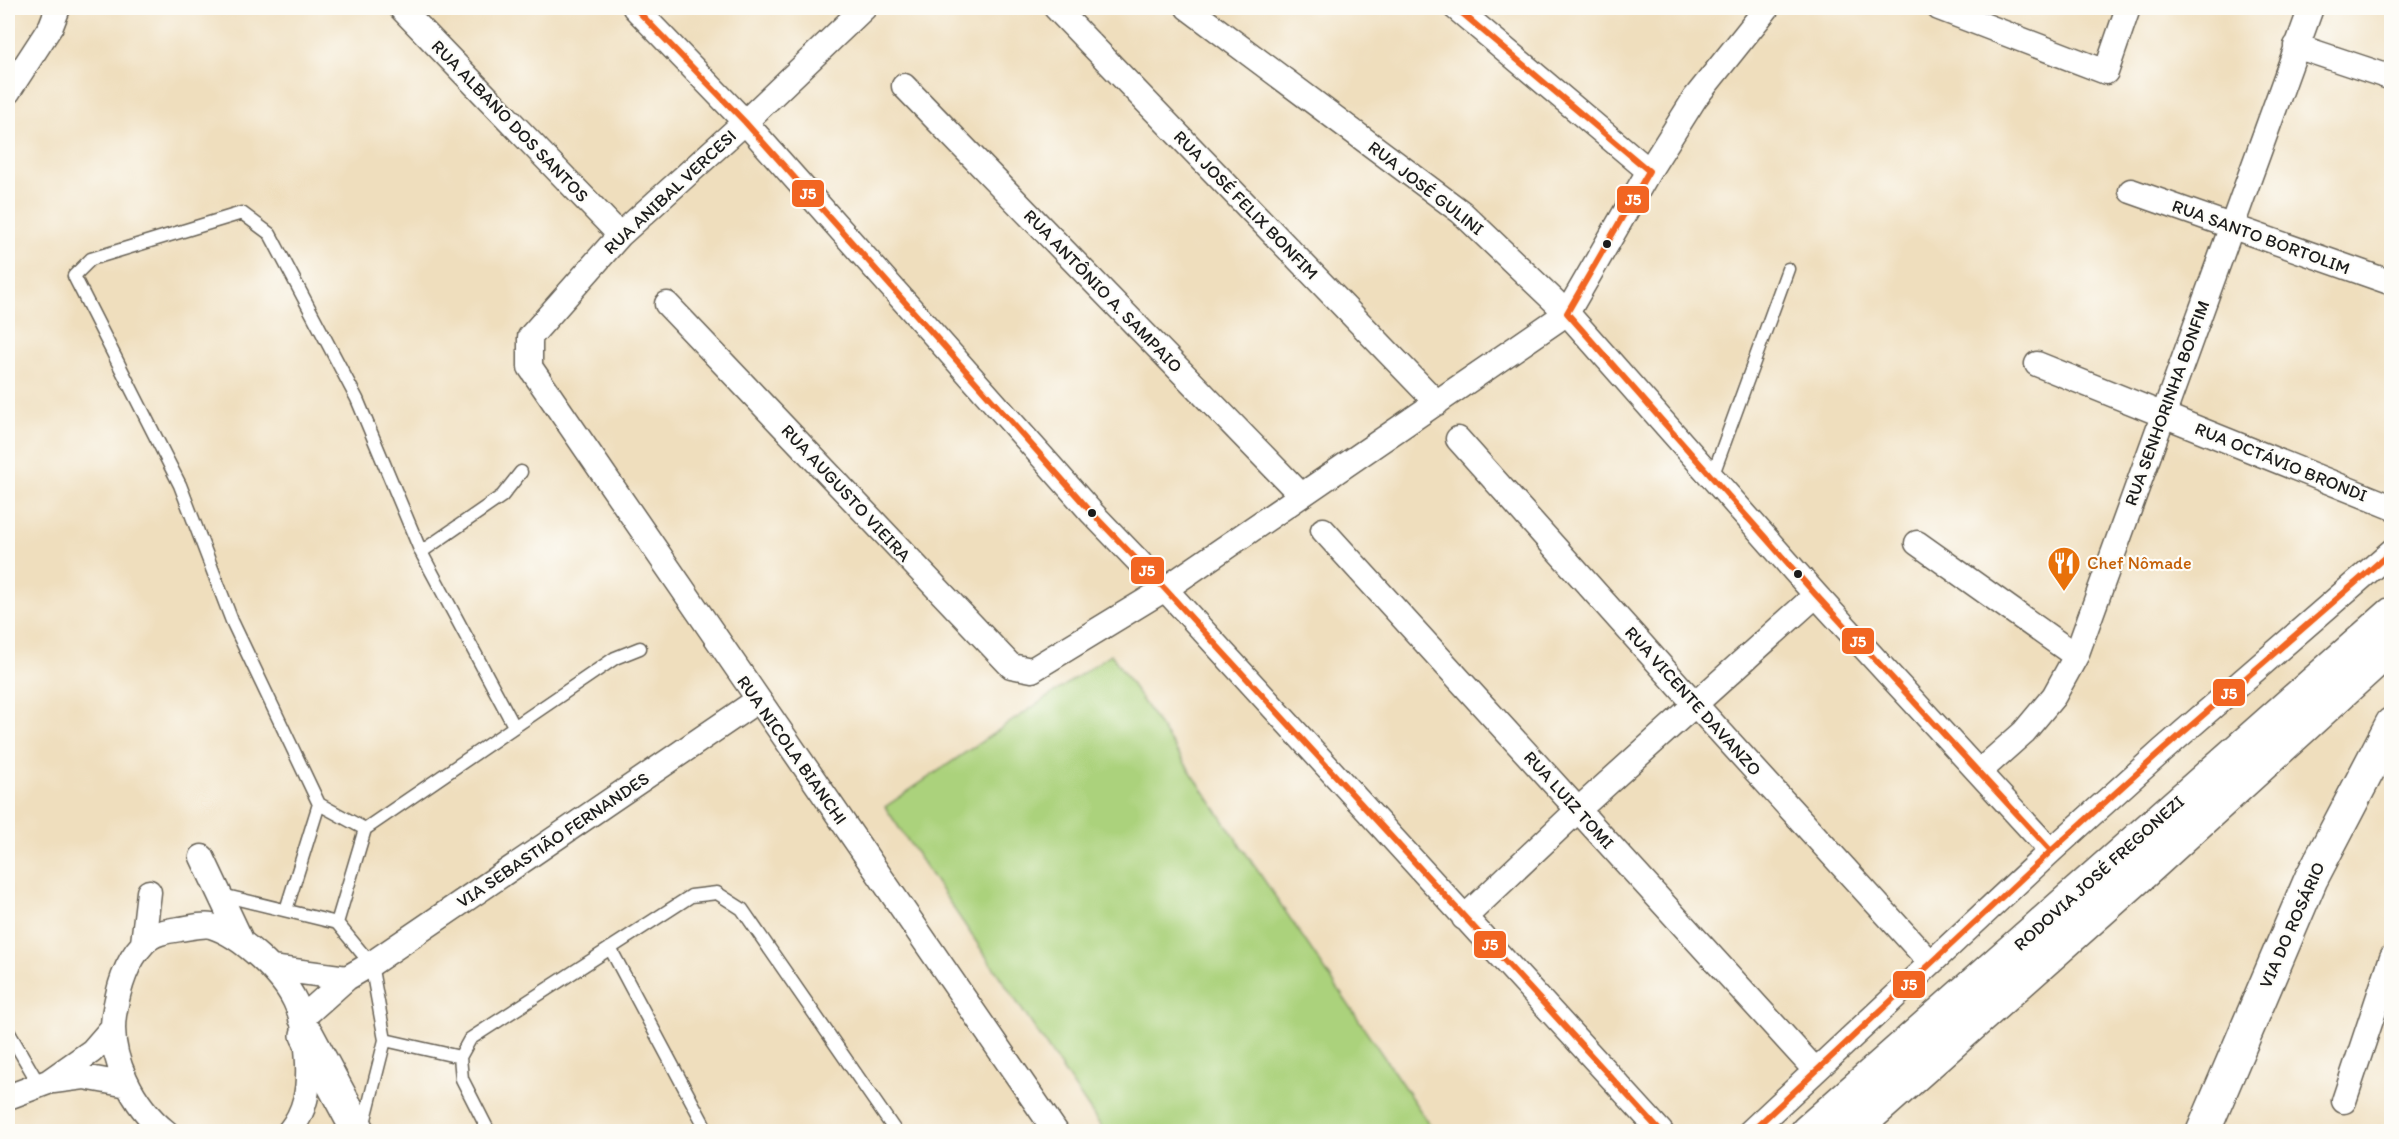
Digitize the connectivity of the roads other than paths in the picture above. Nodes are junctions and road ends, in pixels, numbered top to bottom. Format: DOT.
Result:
graph roads {
  1 [pos="58,8"];
  2 [pos="401,8"];
  3 [pos="635,8"];
  4 [pos="1056,8"];
  5 [pos="1188,8"];
  6 [pos="1456,8"];
  7 [pos="1767,8"];
  8 [pos="1939,8"];
  9 [pos="2128,8"];
  10 [pos="2311,8"];
  11 [pos="850,12"];
  12 [pos="2296,46"];
  13 [pos="2391,78"];
  14 [pos="904,86"];
  15 [pos="8,93"];
  16 [pos="745,122"];
  17 [pos="1649,171"];
  18 [pos="2131,190"];
  19 [pos="2231,226"];
  20 [pos="620,235"];
  21 [pos="1788,269"];
  22 [pos="2391,283"];
  23 [pos="667,304"];
  24 [pos="1566,313"];
  25 [pos="2037,364"];
  26 [pos="530,367"];
  27 [pos="1437,402"];
  28 [pos="2163,414"];
  29 [pos="1458,439"];
  30 [pos="520,472"];
  31 [pos="1712,477"];
  32 [pos="1301,495"];
  33 [pos="2391,507"];
  34 [pos="1323,530"];
  35 [pos="1917,543"];
  36 [pos="2391,551"];
  37 [pos="421,552"];
  38 [pos="1165,589"];
  39 [pos="1816,595"];
  40 [pos="2391,614"];
  41 [pos="2391,646"];
  42 [pos="640,648"];
  43 [pos="2076,656"];
  44 [pos="758,700"];
  45 [pos="1694,703"];
  46 [pos="2391,724"];
  47 [pos="514,726"];
  48 [pos="1979,772"];
  49 [pos="319,804"];
  50 [pos="1578,810"];
  51 [pos="365,829"];
  52 [pos="2051,851"];
  53 [pos="202,857"];
  54 [pos="150,892"];
  55 [pos="222,894"];
  56 [pos="286,910"];
  57 [pos="1464,918"];
  58 [pos="337,923"];
  59 [pos="242,942"];
  60 [pos="143,943"];
  61 [pos="610,948"];
  62 [pos="2391,957"];
  63 [pos="1930,962"];
  64 [pos="371,964"];
  65 [pos="271,968"];
  66 [pos="347,978"];
  67 [pos="304,1027"];
  68 [pos="112,1028"];
  69 [pos="8,1031"];
  70 [pos="385,1040"];
  71 [pos="460,1057"];
  72 [pos="1815,1070"];
  73 [pos="44,1084"];
  74 [pos="128,1085"];
  75 [pos="9,1093"];
  76 [pos="2344,1101"];
  77 [pos="1879,1106"];
  78 [pos="165,1131"];
  79 [pos="289,1131"];
  80 [pos="360,1131"];
  81 [pos="489,1131"];
  82 [pos="708,1131"];
  83 [pos="896,1131"];
  84 [pos="1056,1131"];
  85 [pos="1661,1131"];
  86 [pos="1750,1131"];
  87 [pos="1807,1131"];
  88 [pos="1851,1131"];
  89 [pos="1858,1131"];
  90 [pos="2203,1131"];
  1 -- 15 [label="street"];
  2 -- 20 [label="street, RUA ALBANO DOS SANTOS"];
  3 -- 16 [label="street"];
  4 -- 27 [label="street, RUA JOSÉ FELIX BONFIM"];
  5 -- 24 [label="street, RUA JOSÉ GULINI"];
  6 -- 17 [label="street"];
  7 -- 17 [label="street"];
  8 -- 9 [label="street"];
  10 -- 12 [label="street, RUA SENHORINHA BONFIM"];
  11 -- 16 [label="street, RUA ANIBAL VERCESI"];
  12 -- 13 [label="street"];
  12 -- 19 [label="street, RUA SENHORINHA BONFIM"];
  14 -- 32 [label="street, RUA ANTÔNIO A. SAMPAIO"];
  16 -- 20 [label="street, RUA ANIBAL VERCESI"];
  16 -- 38 [label="street"];
  17 -- 24 [label="street"];
  18 -- 19 [label="street, RUA SANTO BORTOLIM"];
  19 -- 22 [label="street, RUA SANTO BORTOLIM"];
  19 -- 28 [label="street, RUA SENHORINHA BONFIM"];
  20 -- 26 [label="street, RUA ANIBAL VERCESI"];
  21 -- 31 [label="lane"];
  23 -- 38 [label="street, RUA AUGUSTO VIEIRA"];
  24 -- 27 [label="street"];
  24 -- 31 [label="street, RUA JOSÉ GULINI"];
  25 -- 28 [label="street, RUA OCTÁVIO BRONDI"];
  26 -- 44 [label="street, RUA NICOLA BIANCHI"];
  27 -- 32 [label="street"];
  28 -- 33 [label="street, RUA OCTÁVIO BRONDI"];
  28 -- 43 [label="street, RUA SENHORINHA BONFIM"];
  29 -- 45 [label="street, RUA VICENTE DAVANZO"];
  30 -- 37 [label="lane"];
  31 -- 39 [label="street, RUA JOSÉ GULINI"];
  32 -- 38 [label="street"];
  34 -- 50 [label="street, RUA LUIZ TOMI"];
  35 -- 43 [label="street"];
  36 -- 52 [label="street"];
  37 -- 47 [label="lane"];
  37 -- 49 [label="lane"];
  38 -- 57 [label="street"];
  39 -- 45 [label="street"];
  39 -- 48 [label="street, RUA JOSÉ GULINI"];
  40 -- 87 [label="main road, RODOVIA JOSÉ FREGONEZI"];
  41 -- 77 [label="main road, RODOVIA JOSÉ FREGONEZI"];
  42 -- 47 [label="lane"];
  43 -- 48 [label="street, RUA SENHORINHA BONFIM"];
  44 -- 64 [label="street, VIA SEBASTIÃO FERNANDES"];
  44 -- 84 [label="street, RUA NICOLA BIANCHI"];
  45 -- 50 [label="street"];
  45 -- 63 [label="street, RUA VICENTE DAVANZO"];
  46 -- 90 [label="main road, VIA DO ROSÁRIO"];
  47 -- 51 [label="lane"];
  48 -- 52 [label="street, RUA JOSÉ GULINI"];
  49 -- 51 [label="lane"];
  49 -- 56 [label="lane"];
  50 -- 57 [label="street"];
  50 -- 72 [label="street, RUA LUIZ TOMI"];
  51 -- 58 [label="lane"];
  52 -- 63 [label="street"];
  53 -- 55 [label="street"];
  54 -- 60 [label="street"];
  55 -- 56 [label="lane"];
  55 -- 59 [label="street"];
  56 -- 58 [label="lane"];
  57 -- 85 [label="street"];
  58 -- 64 [label="lane"];
  59 -- 60 [label="street"];
  59 -- 65 [label="street"];
  60 -- 68 [label="street"];
  61 -- 71 [label="lane"];
  61 -- 82 [label="lane"];
  61 -- 83 [label="lane"];
  62 -- 76 [label="street"];
  63 -- 72 [label="street"];
  64 -- 66 [label="street, VIA SEBASTIÃO FERNANDES"];
  64 -- 70 [label="lane"];
  65 -- 66 [label="street"];
  65 -- 67 [label="street"];
  66 -- 67 [label="street, VIA SEBASTIÃO FERNANDES"];
  67 -- 79 [label="street"];
  67 -- 80 [label="main road"];
  68 -- 73 [label="street"];
  68 -- 74 [label="street"];
  69 -- 73 [label="lane"];
  70 -- 71 [label="lane"];
  70 -- 80 [label="lane"];
  71 -- 81 [label="lane"];
  72 -- 86 [label="street"];
  73 -- 74 [label="street"];
  73 -- 75 [label="street"];
  74 -- 78 [label="street"];
  77 -- 88 [label="main road, RODOVIA JOSÉ FREGONEZI"];
  77 -- 89 [label="main road"];
}
